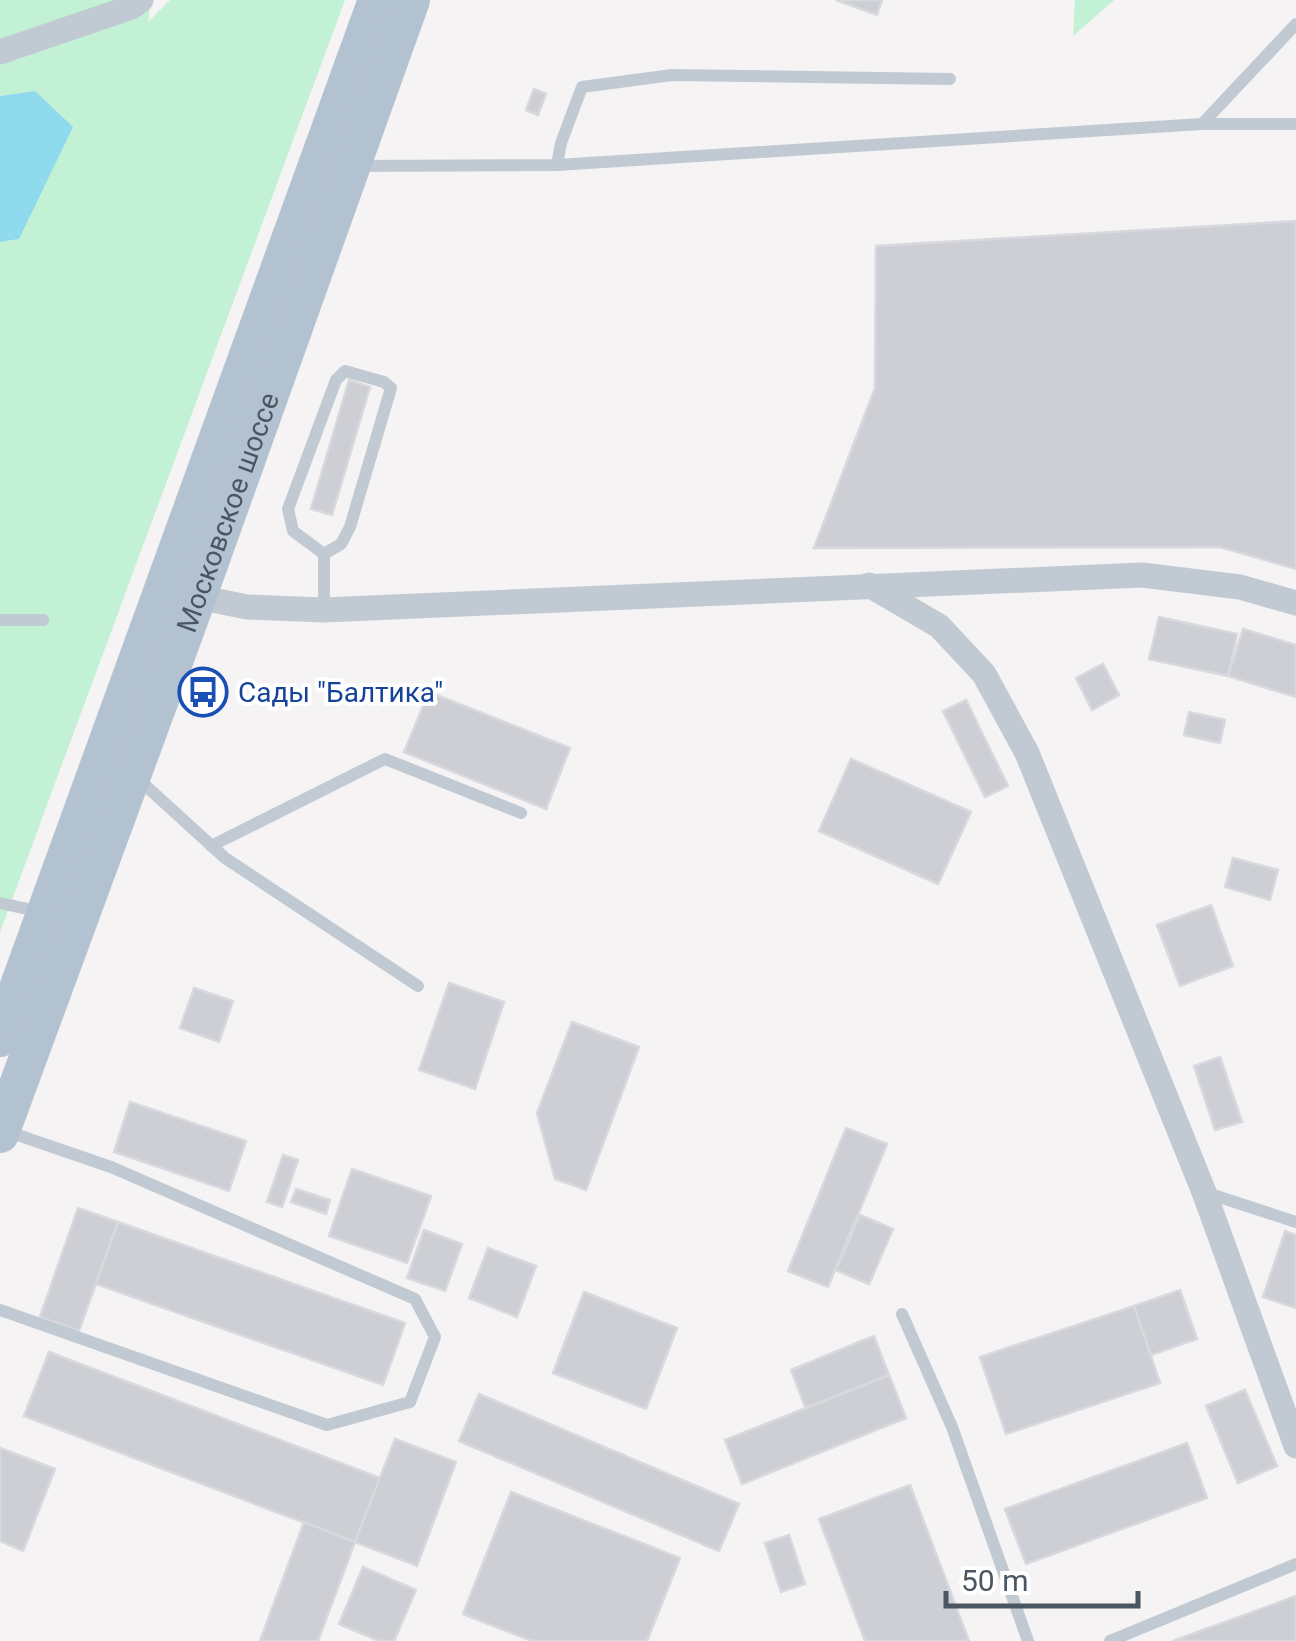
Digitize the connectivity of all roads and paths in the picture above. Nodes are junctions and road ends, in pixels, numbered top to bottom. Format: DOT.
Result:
graph roads {
  1 [pos="141,0"];
  2 [pos="376,0"];
  3 [pos="411,0"];
  4 [pos="1296,24"];
  5 [pos="0,52"];
  6 [pos="950,79"];
  7 [pos="1202,124"];
  8 [pos="1296,124"];
  9 [pos="557,165"];
  10 [pos="352,166"];
  11 [pos="324,554"];
  12 [pos="868,584"];
  13 [pos="181,591"];
  14 [pos="1296,603"];
  15 [pos="324,610"];
  16 [pos="0,620"];
  17 [pos="43,620"];
  18 [pos="133,774"];
  19 [pos="521,814"];
  20 [pos="212,846"];
  21 [pos="0,903"];
  22 [pos="46,912"];
  23 [pos="418,986"];
  24 [pos="0,1038"];
  25 [pos="1,1131"];
  26 [pos="1204,1192"];
  27 [pos="1296,1222"];
  28 [pos="0,1310"];
  29 [pos="902,1314"];
  30 [pos="1296,1446"];
  31 [pos="1296,1564"];
  32 [pos="1028,1641"];
  33 [pos="1110,1641"];
  1 -- 5 [label="street"];
  2 -- 13 [label="main road, Московское шоссе"];
  3 -- 10 [label="main road, Московское шоссе"];
  4 -- 7 [label="lane"];
  6 -- 9 [label="lane"];
  7 -- 8 [label="lane"];
  7 -- 9 [label="lane"];
  9 -- 10 [label="lane"];
  10 -- 13 [label="main road, Московское шоссе"];
  11 -- 11 [label="lane"];
  11 -- 15 [label="lane"];
  12 -- 14 [label="street"];
  12 -- 15 [label="street"];
  12 -- 26 [label="street"];
  13 -- 15 [label="street"];
  13 -- 18 [label="main road, Московское шоссе"];
  13 -- 22 [label="main road, Московское шоссе"];
  16 -- 17 [label="lane"];
  18 -- 20 [label="lane"];
  18 -- 25 [label="main road, Московское шоссе"];
  19 -- 20 [label="lane"];
  20 -- 23 [label="lane"];
  21 -- 22 [label="lane"];
  22 -- 24 [label="main road, Московское шоссе"];
  25 -- 28 [label="lane"];
  26 -- 27 [label="lane"];
  26 -- 30 [label="street"];
  29 -- 32 [label="lane"];
  31 -- 33 [label="lane"];
}
